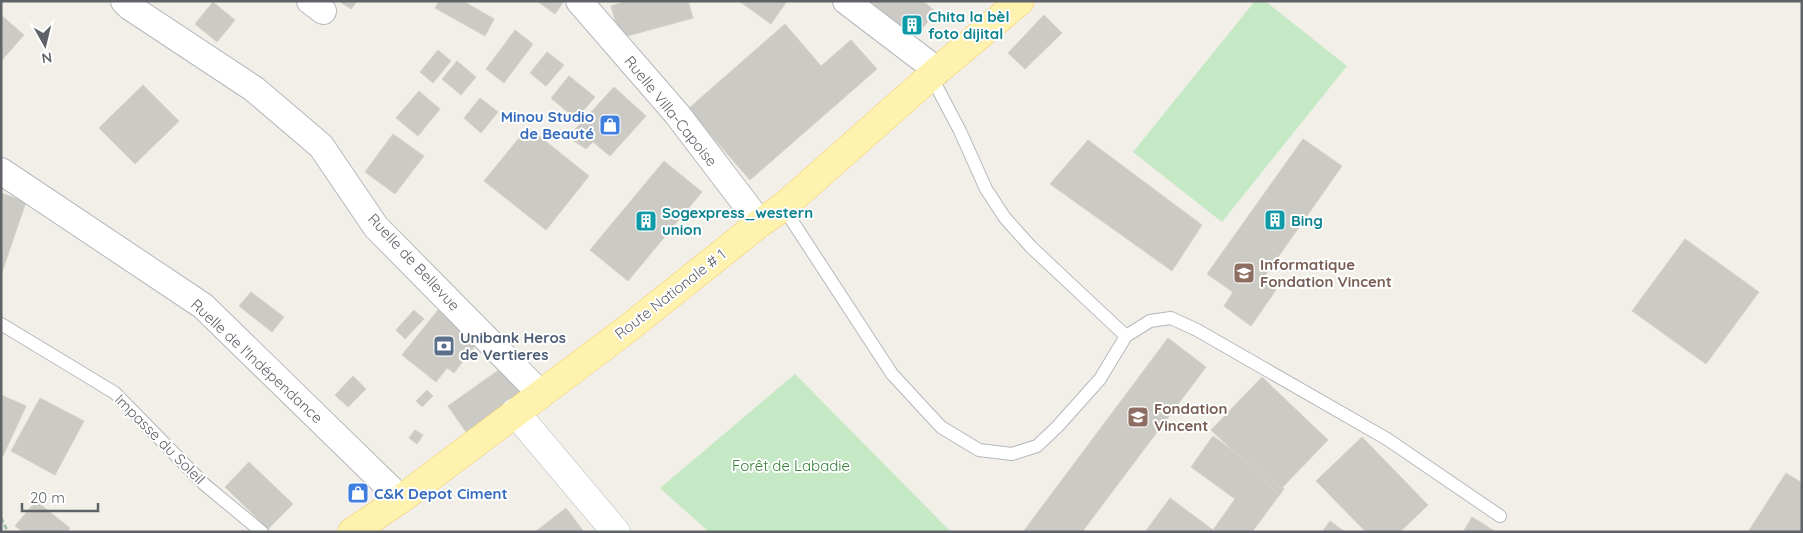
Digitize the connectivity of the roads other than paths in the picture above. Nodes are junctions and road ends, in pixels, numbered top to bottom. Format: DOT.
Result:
graph roads {
  1 [pos="124,1"];
  2 [pos="579,1"];
  3 [pos="846,1"];
  4 [pos="1020,1"];
  5 [pos="935,73"];
  6 [pos="1,171"];
  7 [pos="783,207"];
  8 [pos="760,222"];
  9 [pos="1,324"];
  10 [pos="1126,336"];
  11 [pos="541,394"];
  12 [pos="515,412"];
  13 [pos="401,498"];
  14 [pos="1500,516"];
  15 [pos="262,532"];
  16 [pos="352,532"];
  17 [pos="616,532"];
  1 -- 11 [label="street, Ruelle de Bellevue"];
  2 -- 8 [label="street, Ruelle Villa-Capoise"];
  3 -- 5 [label="street"];
  4 -- 5 [label="main road, Route Nationale # 1"];
  5 -- 7 [label="main road, Route Nationale # 1"];
  5 -- 10 [label="lane"];
  6 -- 13 [label="street, Ruelle de l'Indépendance"];
  7 -- 8 [label="main road, Route Nationale # 1"];
  7 -- 10 [label="lane"];
  8 -- 11 [label="main road, Route Nationale # 1"];
  9 -- 15 [label="lane, Impasse du Soleil"];
  10 -- 14 [label="lane"];
  11 -- 12 [label="main road, Route Nationale # 1"];
  12 -- 13 [label="main road, Route Nationale # 1"];
  12 -- 17 [label="street"];
  13 -- 16 [label="main road, Route Nationale # 1"];
}
